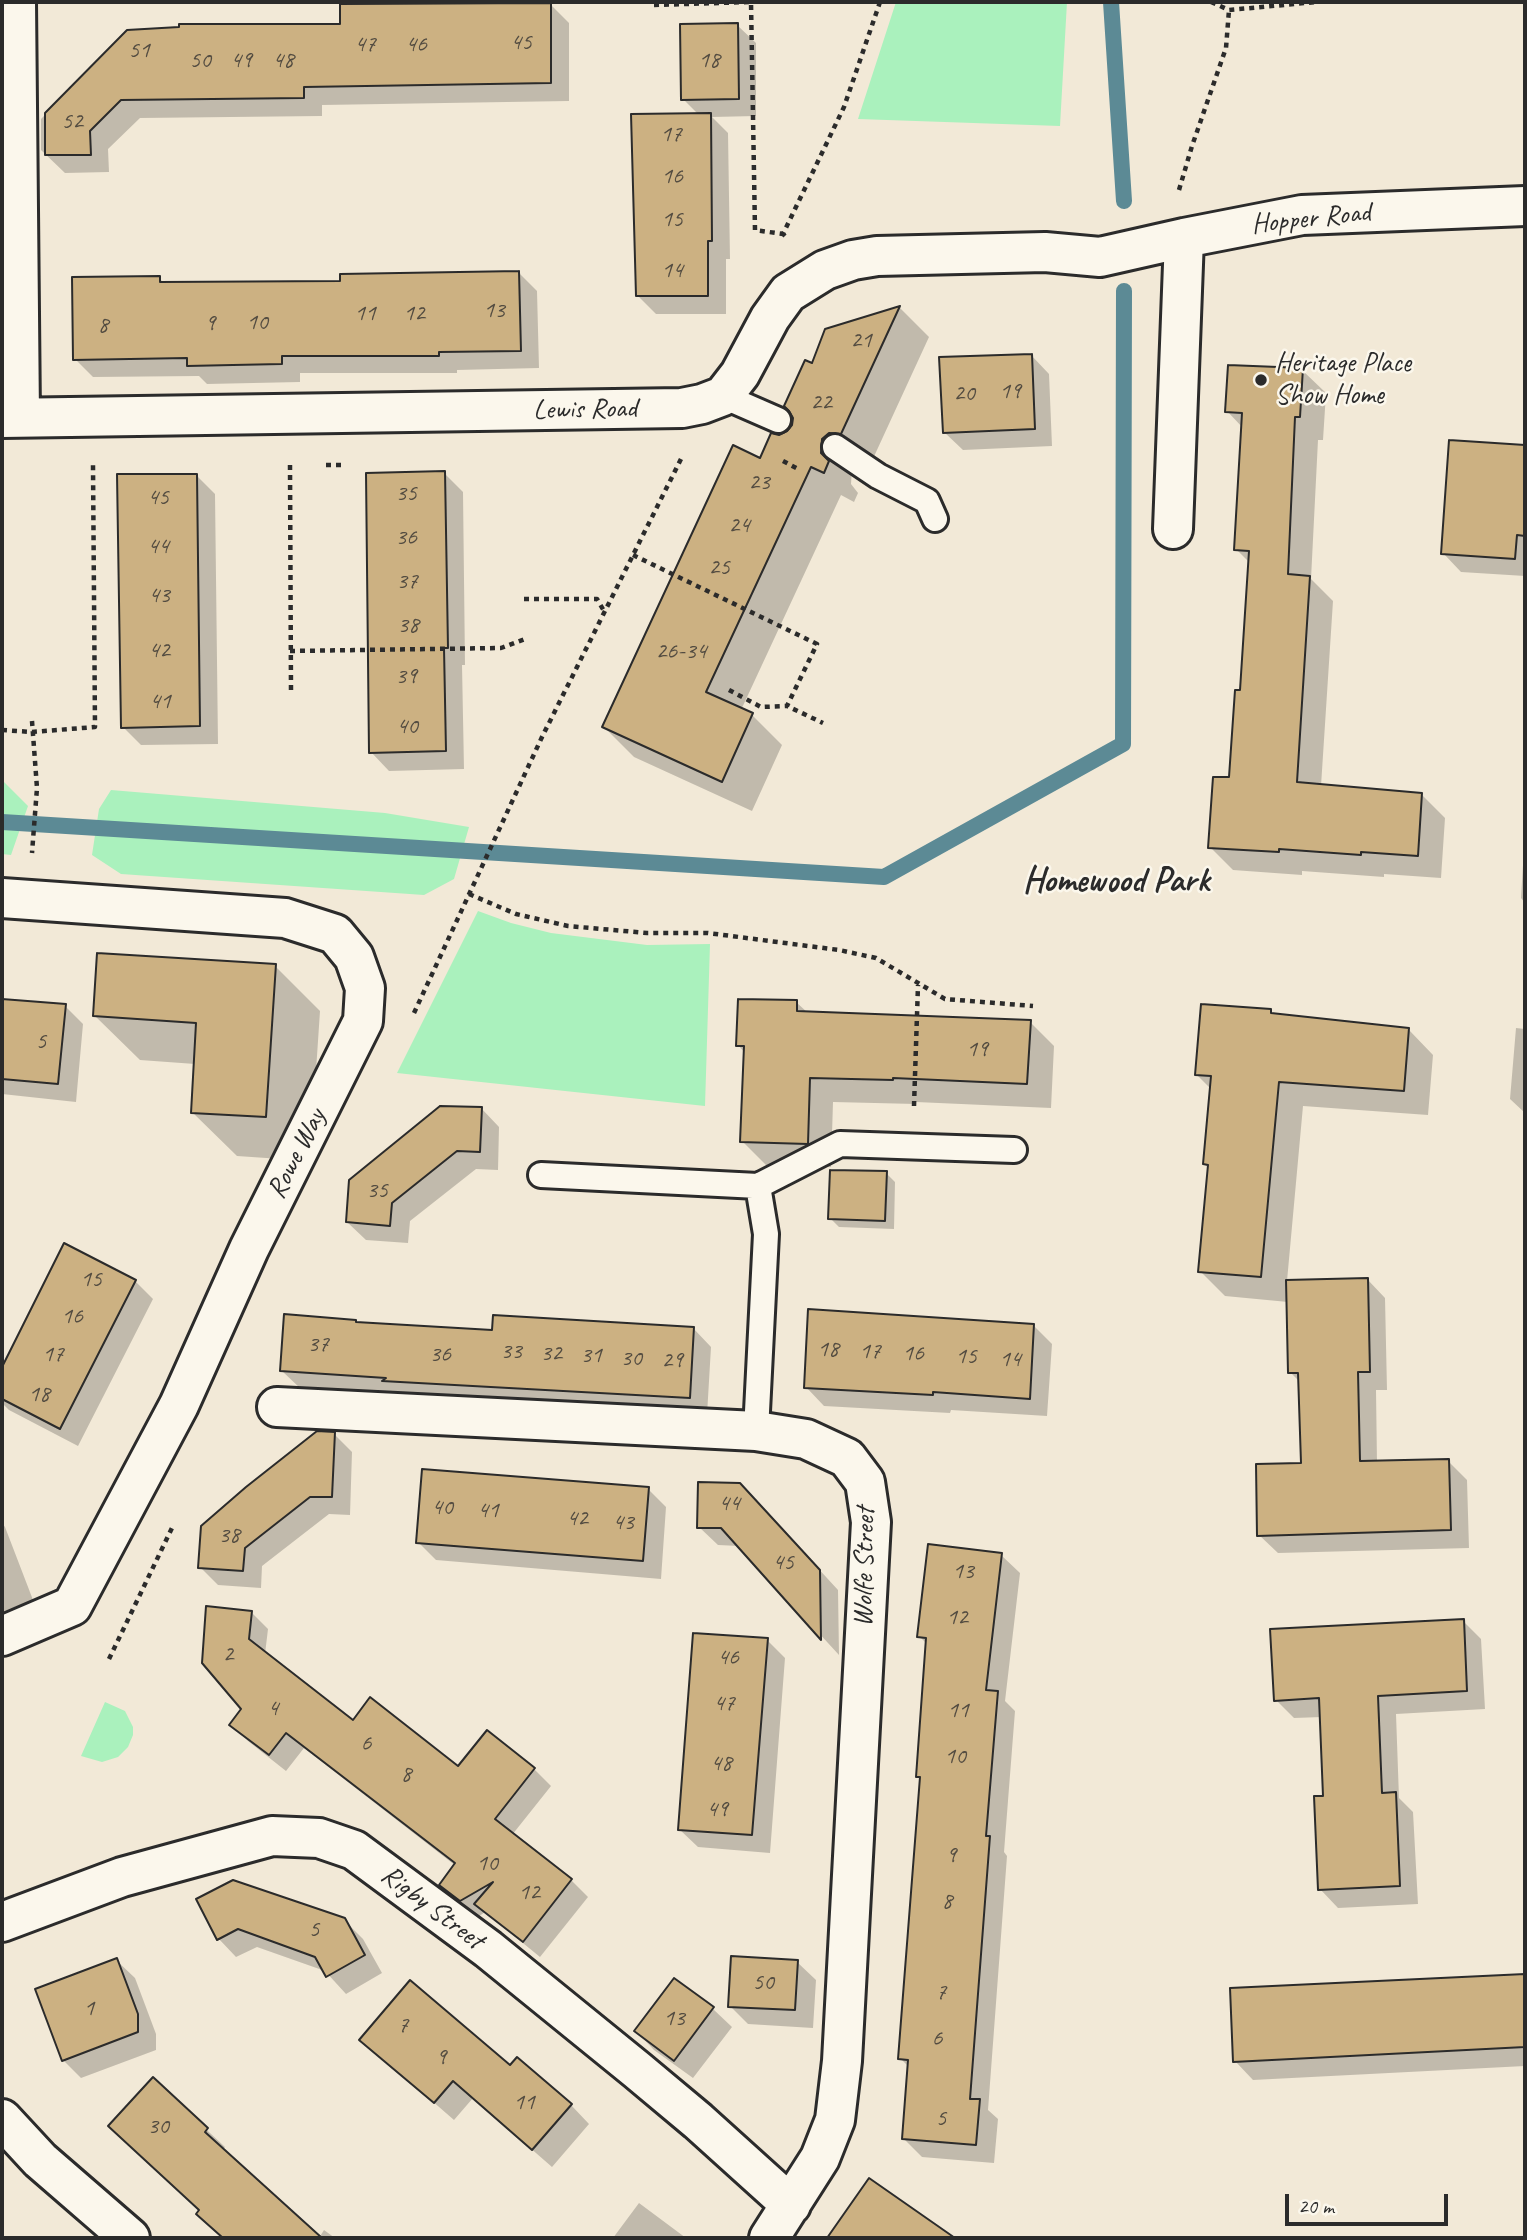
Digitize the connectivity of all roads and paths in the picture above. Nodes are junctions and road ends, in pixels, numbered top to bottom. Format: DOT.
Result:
graph roads {
  1 [pos="16,2"];
  2 [pos="880,2"];
  3 [pos="1211,2"];
  4 [pos="1317,2"];
  5 [pos="654,5"];
  6 [pos="1229,10"];
  7 [pos="1525,206"];
  8 [pos="783,234"];
  9 [pos="1184,237"];
  10 [pos="825,270"];
  11 [pos="723,396"];
  12 [pos="682,408"];
  13 [pos="93,416"];
  14 [pos="11,417"];
  15 [pos="778,420"];
  16 [pos="835,447"];
  17 [pos="290,465"];
  18 [pos="935,519"];
  19 [pos="1173,529"];
  20 [pos="633,555"];
  21 [pos="524,600"];
  22 [pos="605,611"];
  23 [pos="525,639"];
  24 [pos="290,650"];
  25 [pos="729,691"];
  26 [pos="291,692"];
  27 [pos="787,706"];
  28 [pos="32,721"];
  29 [pos="823,723"];
  30 [pos="2,730"];
  31 [pos="32,732"];
  32 [pos="32,861"];
  33 [pos="477,875"];
  34 [pos="469,894"];
  35 [pos="2,898"];
  36 [pos="918,984"];
  37 [pos="1033,1006"];
  38 [pos="912,1146"];
  39 [pos="1014,1150"];
  40 [pos="541,1175"];
  41 [pos="758,1185"];
  42 [pos="277,1407"];
  43 [pos="756,1431"];
  44 [pos="2,1636"];
  45 [pos="2,1922"];
  46 [pos="2,2119"];
  47 [pos="791,2205"];
  48 [pos="130,2238"];
  49 [pos="769,2238"];
  1 -- 14 [label="street"];
  2 -- 8 [label="path"];
  3 -- 6 [label="path"];
  4 -- 6 [label="path"];
  5 -- 8 [label="path"];
  6 -- 9 [label="path"];
  7 -- 9 [label="street, Hopper Road"];
  8 -- 10 [label="path"];
  9 -- 10 [label="street, Hopper Road"];
  9 -- 19 [label="street"];
  10 -- 11 [label="street"];
  11 -- 12 [label="street, Lewis Road"];
  11 -- 15 [label="lane"];
  12 -- 13 [label="street, Lewis Road"];
  12 -- 20 [label="path"];
  13 -- 14 [label="street, Lewis Road"];
  13 -- 31 [label="path"];
  16 -- 18 [label="lane"];
  17 -- 24 [label="path"];
  20 -- 22 [label="path"];
  20 -- 27 [label="path"];
  21 -- 22 [label="path"];
  22 -- 33 [label="path"];
  23 -- 24 [label="path"];
  24 -- 26 [label="path"];
  25 -- 27 [label="path"];
  27 -- 29 [label="path"];
  28 -- 31 [label="path"];
  30 -- 31 [label="path"];
  31 -- 32 [label="path"];
  34 -- 36 [label="path"];
  35 -- 44 [label="street, Rowe Way"];
  36 -- 37 [label="path"];
  36 -- 38 [label="path"];
  38 -- 39 [label="lane"];
  38 -- 41 [label="lane"];
  40 -- 41 [label="lane"];
  41 -- 43 [label="lane"];
  42 -- 43 [label="street, Wolfe Street"];
  43 -- 47 [label="street, Wolfe Street"];
  45 -- 47 [label="street, Rigby Street"];
  46 -- 48 [label="street"];
  47 -- 49 [label="street, Wolfe Street"];
}
